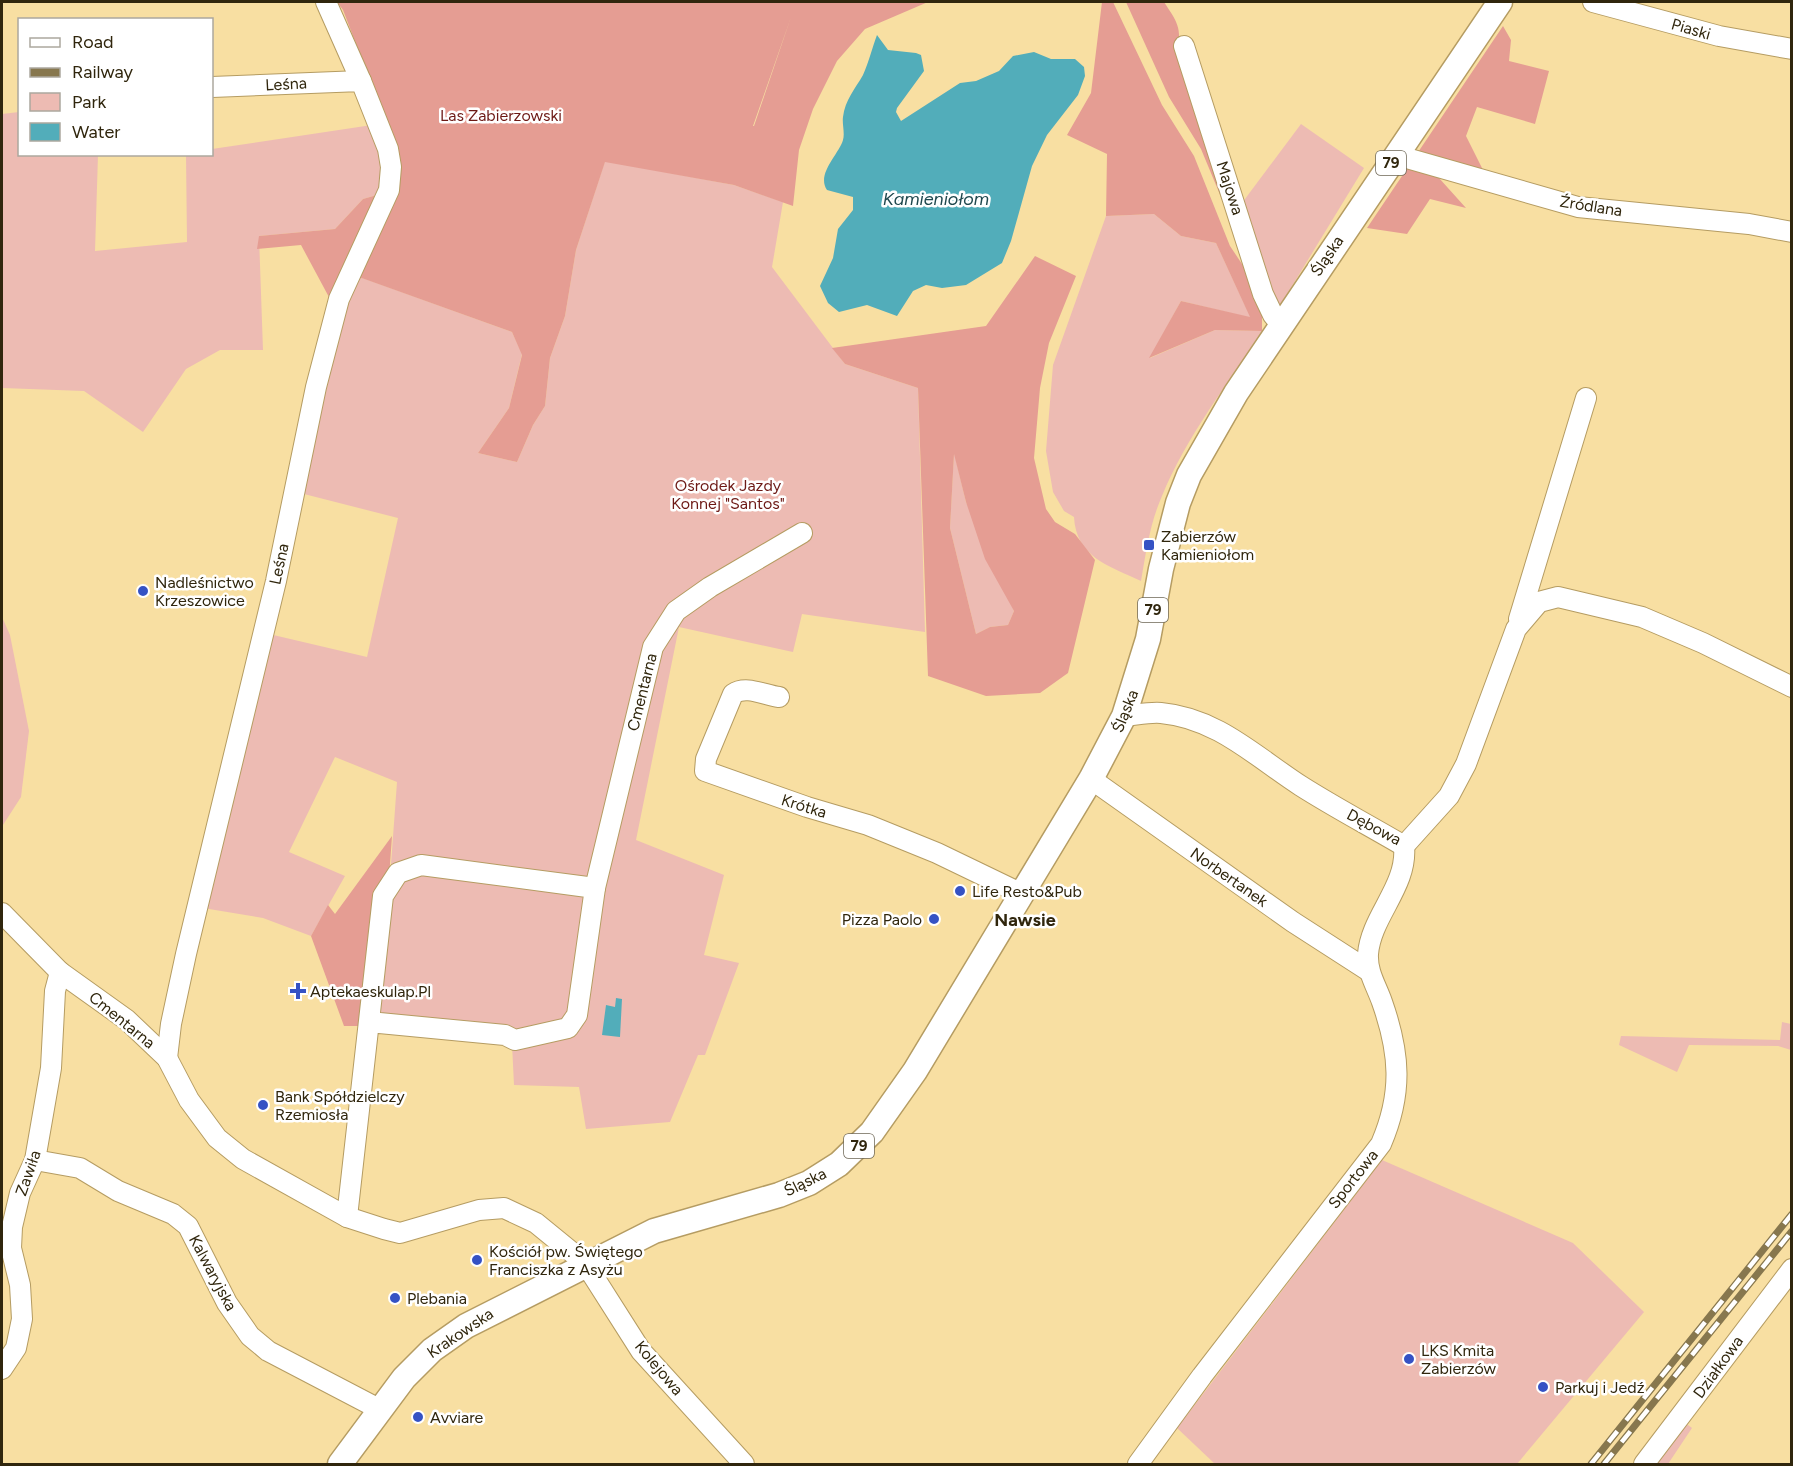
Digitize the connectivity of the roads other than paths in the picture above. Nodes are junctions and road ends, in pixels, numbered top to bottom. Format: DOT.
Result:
graph roads {
  1 [pos="326,2"];
  2 [pos="1500,2"];
  3 [pos="1593,2"];
  4 [pos="1184,46"];
  5 [pos="1791,49"];
  6 [pos="361,81"];
  7 [pos="213,87"];
  8 [pos="1396,155"];
  9 [pos="1791,232"];
  10 [pos="1282,326"];
  11 [pos="1586,398"];
  12 [pos="802,533"];
  13 [pos="1533,570"];
  14 [pos="1539,602"];
  15 [pos="1516,629"];
  16 [pos="1791,687"];
  17 [pos="779,697"];
  18 [pos="1124,716"];
  19 [pos="1091,779"];
  20 [pos="1404,846"];
  21 [pos="595,888"];
  22 [pos="1022,894"];
  23 [pos="2,913"];
  24 [pos="60,972"];
  25 [pos="1369,972"];
  26 [pos="369,1022"];
  27 [pos="167,1058"];
  28 [pos="35,1160"];
  29 [pos="347,1217"];
  30 [pos="585,1263"];
  31 [pos="1791,1269"];
  32 [pos="2,1369"];
  33 [pos="379,1409"];
  34 [pos="341,1464"];
  35 [pos="744,1464"];
  36 [pos="1138,1464"];
  37 [pos="1644,1464"];
  1 -- 6 [label="street, Leśna"];
  2 -- 8 [label="main road, Śląska / 79"];
  3 -- 5 [label="street, Piaski"];
  4 -- 10 [label="street, Majowa"];
  6 -- 7 [label="street, Leśna"];
  6 -- 27 [label="street, Leśna"];
  8 -- 9 [label="street, Źródlana"];
  8 -- 10 [label="main road, Śląska / 79"];
  10 -- 18 [label="main road, Śląska / 79"];
  11 -- 13 [label="street, Dębowa"];
  12 -- 21 [label="street, Cmentarna"];
  13 -- 14 [label="street"];
  13 -- 15 [label="street, Dębowa"];
  14 -- 15 [label="street, Dębowa"];
  14 -- 16 [label="street"];
  15 -- 20 [label="street, Dębowa"];
  17 -- 22 [label="street, Krótka"];
  18 -- 19 [label="main road, Śląska / 79"];
  18 -- 20 [label="street, Dębowa"];
  19 -- 22 [label="main road, Śląska / 79"];
  19 -- 25 [label="street, Norbertanek"];
  20 -- 25 [label="street, Sportowa"];
  21 -- 26 [label="street, Cmentarna"];
  21 -- 26 [label="street"];
  22 -- 30 [label="main road, Śląska / 79"];
  23 -- 24 [label="street, Cmentarna"];
  24 -- 27 [label="street, Cmentarna"];
  24 -- 28 [label="street, Zawiła"];
  25 -- 36 [label="street, Sportowa"];
  26 -- 29 [label="street"];
  27 -- 29 [label="street, Cmentarna"];
  28 -- 32 [label="street, Zawiła"];
  28 -- 33 [label="street, Kalwaryjska"];
  29 -- 30 [label="street, Cmentarna"];
  30 -- 33 [label="main road, Krakowska / 79"];
  30 -- 35 [label="street, Kolejowa"];
  31 -- 37 [label="street, Działkowa"];
  33 -- 34 [label="main road, Krakowska / 79"];
}
